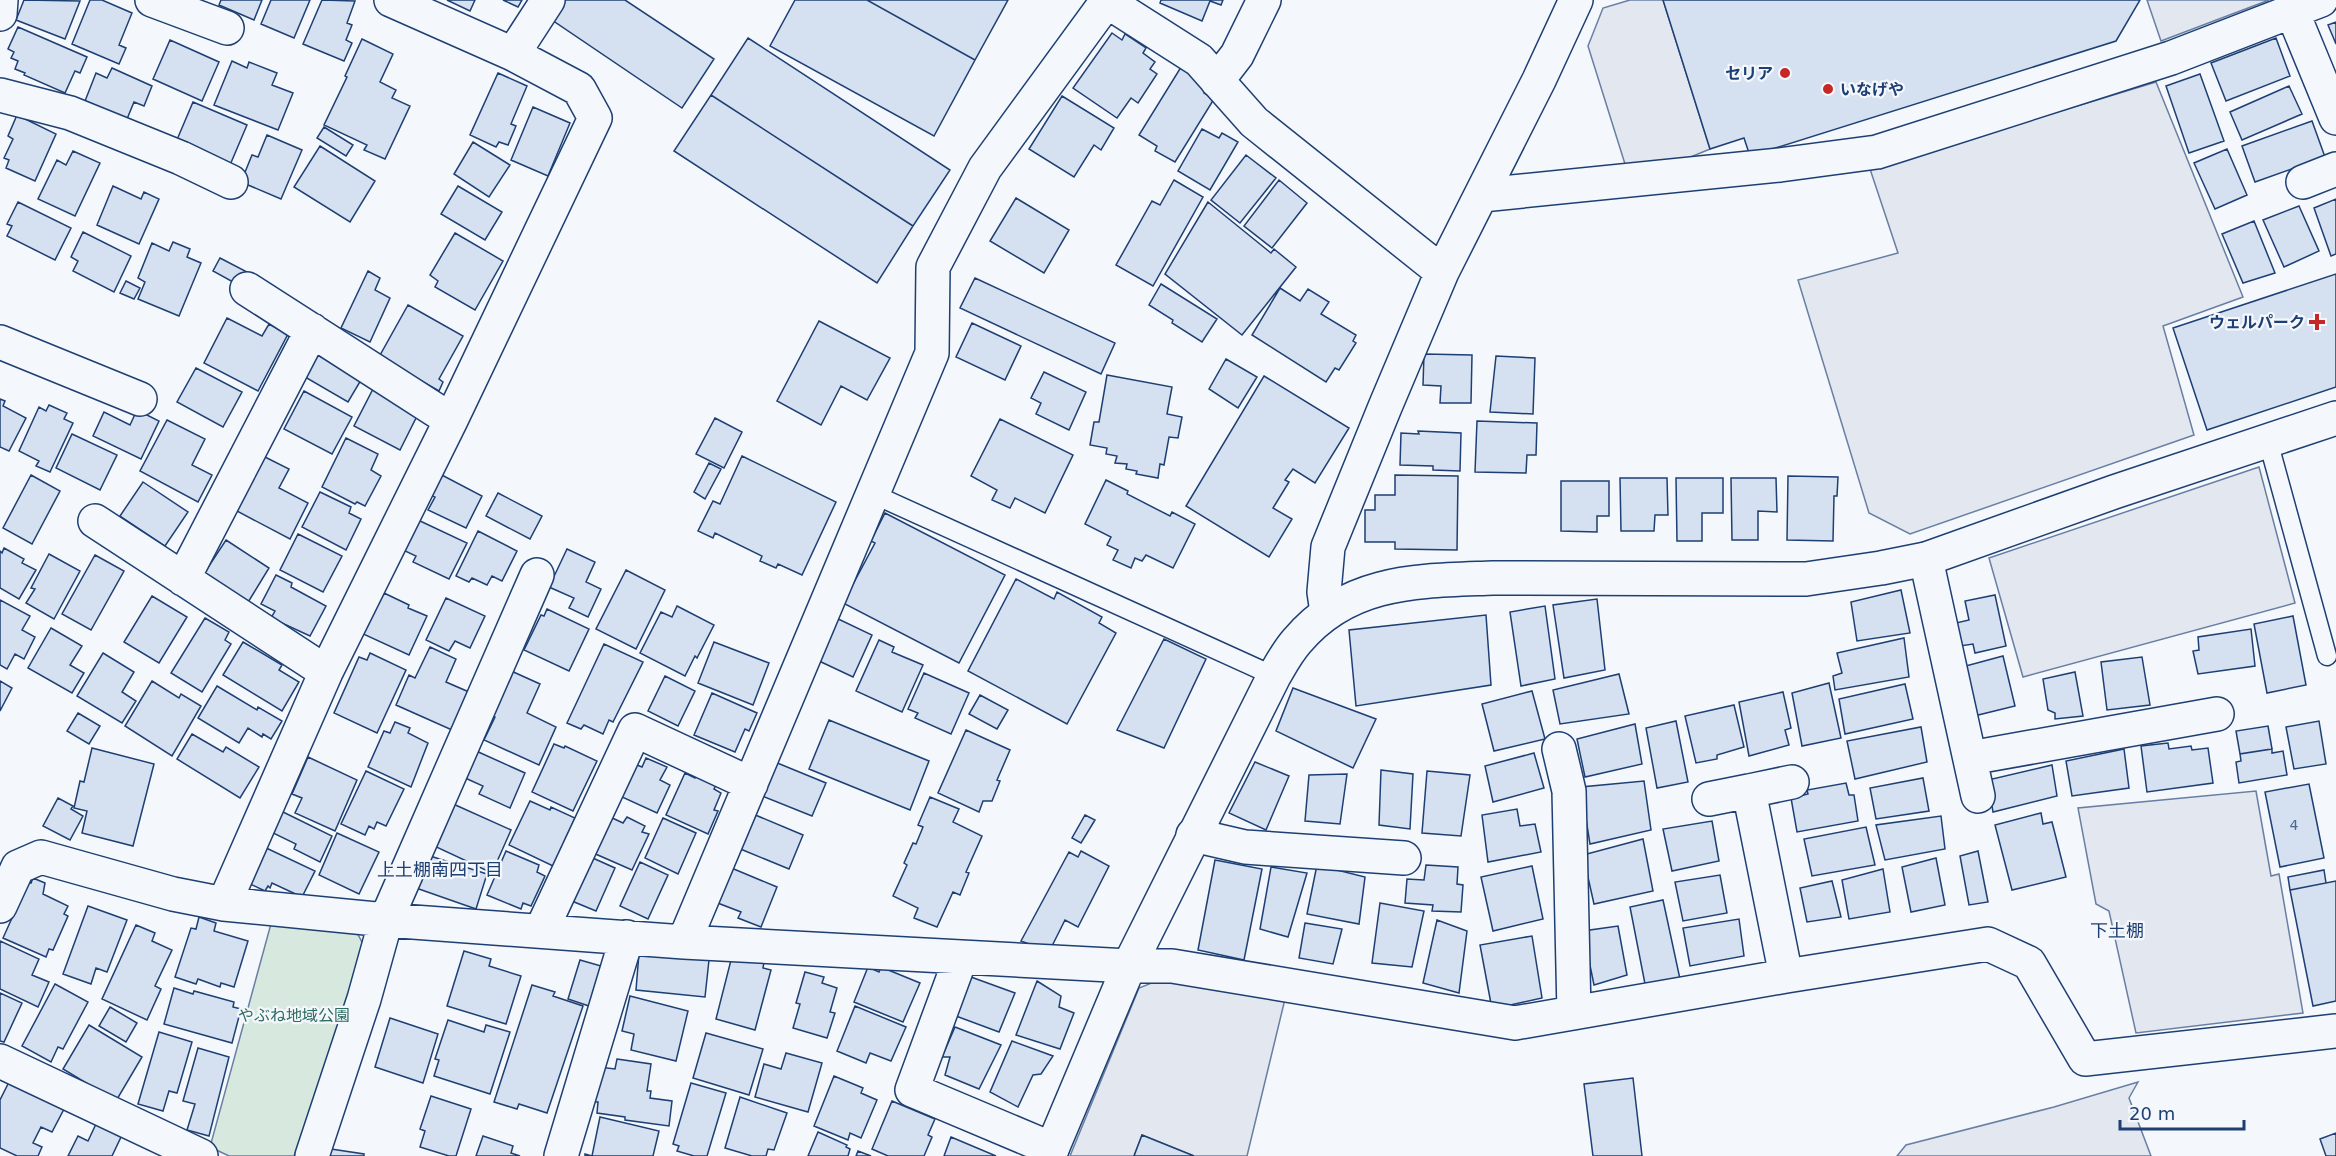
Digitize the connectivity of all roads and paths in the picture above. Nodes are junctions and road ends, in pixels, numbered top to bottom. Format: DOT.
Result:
graph roads {
  1 [pos="1,0"];
  2 [pos="152,0"];
  3 [pos="391,0"];
  4 [pos="548,0"];
  5 [pos="1264,0"];
  6 [pos="1576,0"];
  7 [pos="1106,1"];
  8 [pos="2307,6"];
  9 [pos="0,14"];
  10 [pos="227,28"];
  11 [pos="513,54"];
  12 [pos="1217,81"];
  13 [pos="0,95"];
  14 [pos="2336,118"];
  15 [pos="2336,170"];
  16 [pos="231,182"];
  17 [pos="2303,182"];
  18 [pos="1482,195"];
  19 [pos="1442,272"];
  20 [pos="247,289"];
  21 [pos="312,330"];
  22 [pos="0,342"];
  23 [pos="140,399"];
  24 [pos="2336,418"];
  25 [pos="451,420"];
  26 [pos="2268,441"];
  27 [pos="873,494"];
  28 [pos="95,521"];
  29 [pos="1926,559"];
  30 [pos="537,575"];
  31 [pos="183,579"];
  32 [pos="1327,612"];
  33 [pos="2327,656"];
  34 [pos="326,672"];
  35 [pos="1274,676"];
  36 [pos="2217,714"];
  37 [pos="1559,749"];
  38 [pos="1970,758"];
  39 [pos="1792,782"];
  40 [pos="751,784"];
  41 [pos="1749,791"];
  42 [pos="1978,796"];
  43 [pos="1709,799"];
  44 [pos="1193,835"];
  45 [pos="1404,858"];
  46 [pos="224,904"];
  47 [pos="0,906"];
  48 [pos="386,920"];
  49 [pos="542,932"];
  50 [pos="627,937"];
  51 [pos="684,942"];
  52 [pos="961,957"];
  53 [pos="1129,966"];
  54 [pos="1786,976"];
  55 [pos="1574,1013"];
  56 [pos="2336,1031"];
  57 [pos="0,1060"];
  58 [pos="1050,1153"];
  59 [pos="201,1156"];
  60 [pos="312,1156"];
  61 [pos="561,1156"];
  1 -- 9 [label="street"];
  2 -- 10 [label="street"];
  3 -- 11 [label="street"];
  4 -- 11 [label="street"];
  5 -- 12 [label="street"];
  6 -- 18 [label="street"];
  7 -- 12 [label="street"];
  7 -- 27 [label="street"];
  8 -- 14 [label="street"];
  8 -- 18 [label="street"];
  11 -- 25 [label="street"];
  12 -- 19 [label="street"];
  13 -- 16 [label="street"];
  15 -- 17 [label="street"];
  18 -- 19 [label="street"];
  19 -- 32 [label="street"];
  20 -- 21 [label="street"];
  21 -- 25 [label="street"];
  21 -- 31 [label="street"];
  22 -- 23 [label="street"];
  24 -- 26 [label="street"];
  25 -- 34 [label="street"];
  26 -- 29 [label="street"];
  26 -- 33 [label="lane"];
  27 -- 35 [label="lane"];
  27 -- 40 [label="street"];
  28 -- 31 [label="street"];
  29 -- 32 [label="street"];
  29 -- 38 [label="street"];
  30 -- 48 [label="street"];
  31 -- 34 [label="street"];
  32 -- 35 [label="street"];
  34 -- 46 [label="street"];
  35 -- 44 [label="street"];
  36 -- 38 [label="street"];
  37 -- 55 [label="street"];
  38 -- 42 [label="street"];
  39 -- 41 [label="street"];
  40 -- 49 [label="street"];
  40 -- 51 [label="street"];
  41 -- 43 [label="street"];
  41 -- 54 [label="street"];
  44 -- 45 [label="street"];
  44 -- 53 [label="street"];
  46 -- 47 [label="street"];
  46 -- 48 [label="street"];
  48 -- 49 [label="street"];
  48 -- 60 [label="street"];
  49 -- 50 [label="street"];
  50 -- 51 [label="street"];
  50 -- 61 [label="street"];
  51 -- 52 [label="street"];
  52 -- 53 [label="street"];
  52 -- 58 [label="street"];
  53 -- 55 [label="street"];
  53 -- 58 [label="street"];
  54 -- 55 [label="street"];
  54 -- 56 [label="street"];
  57 -- 59 [label="street"];
}
